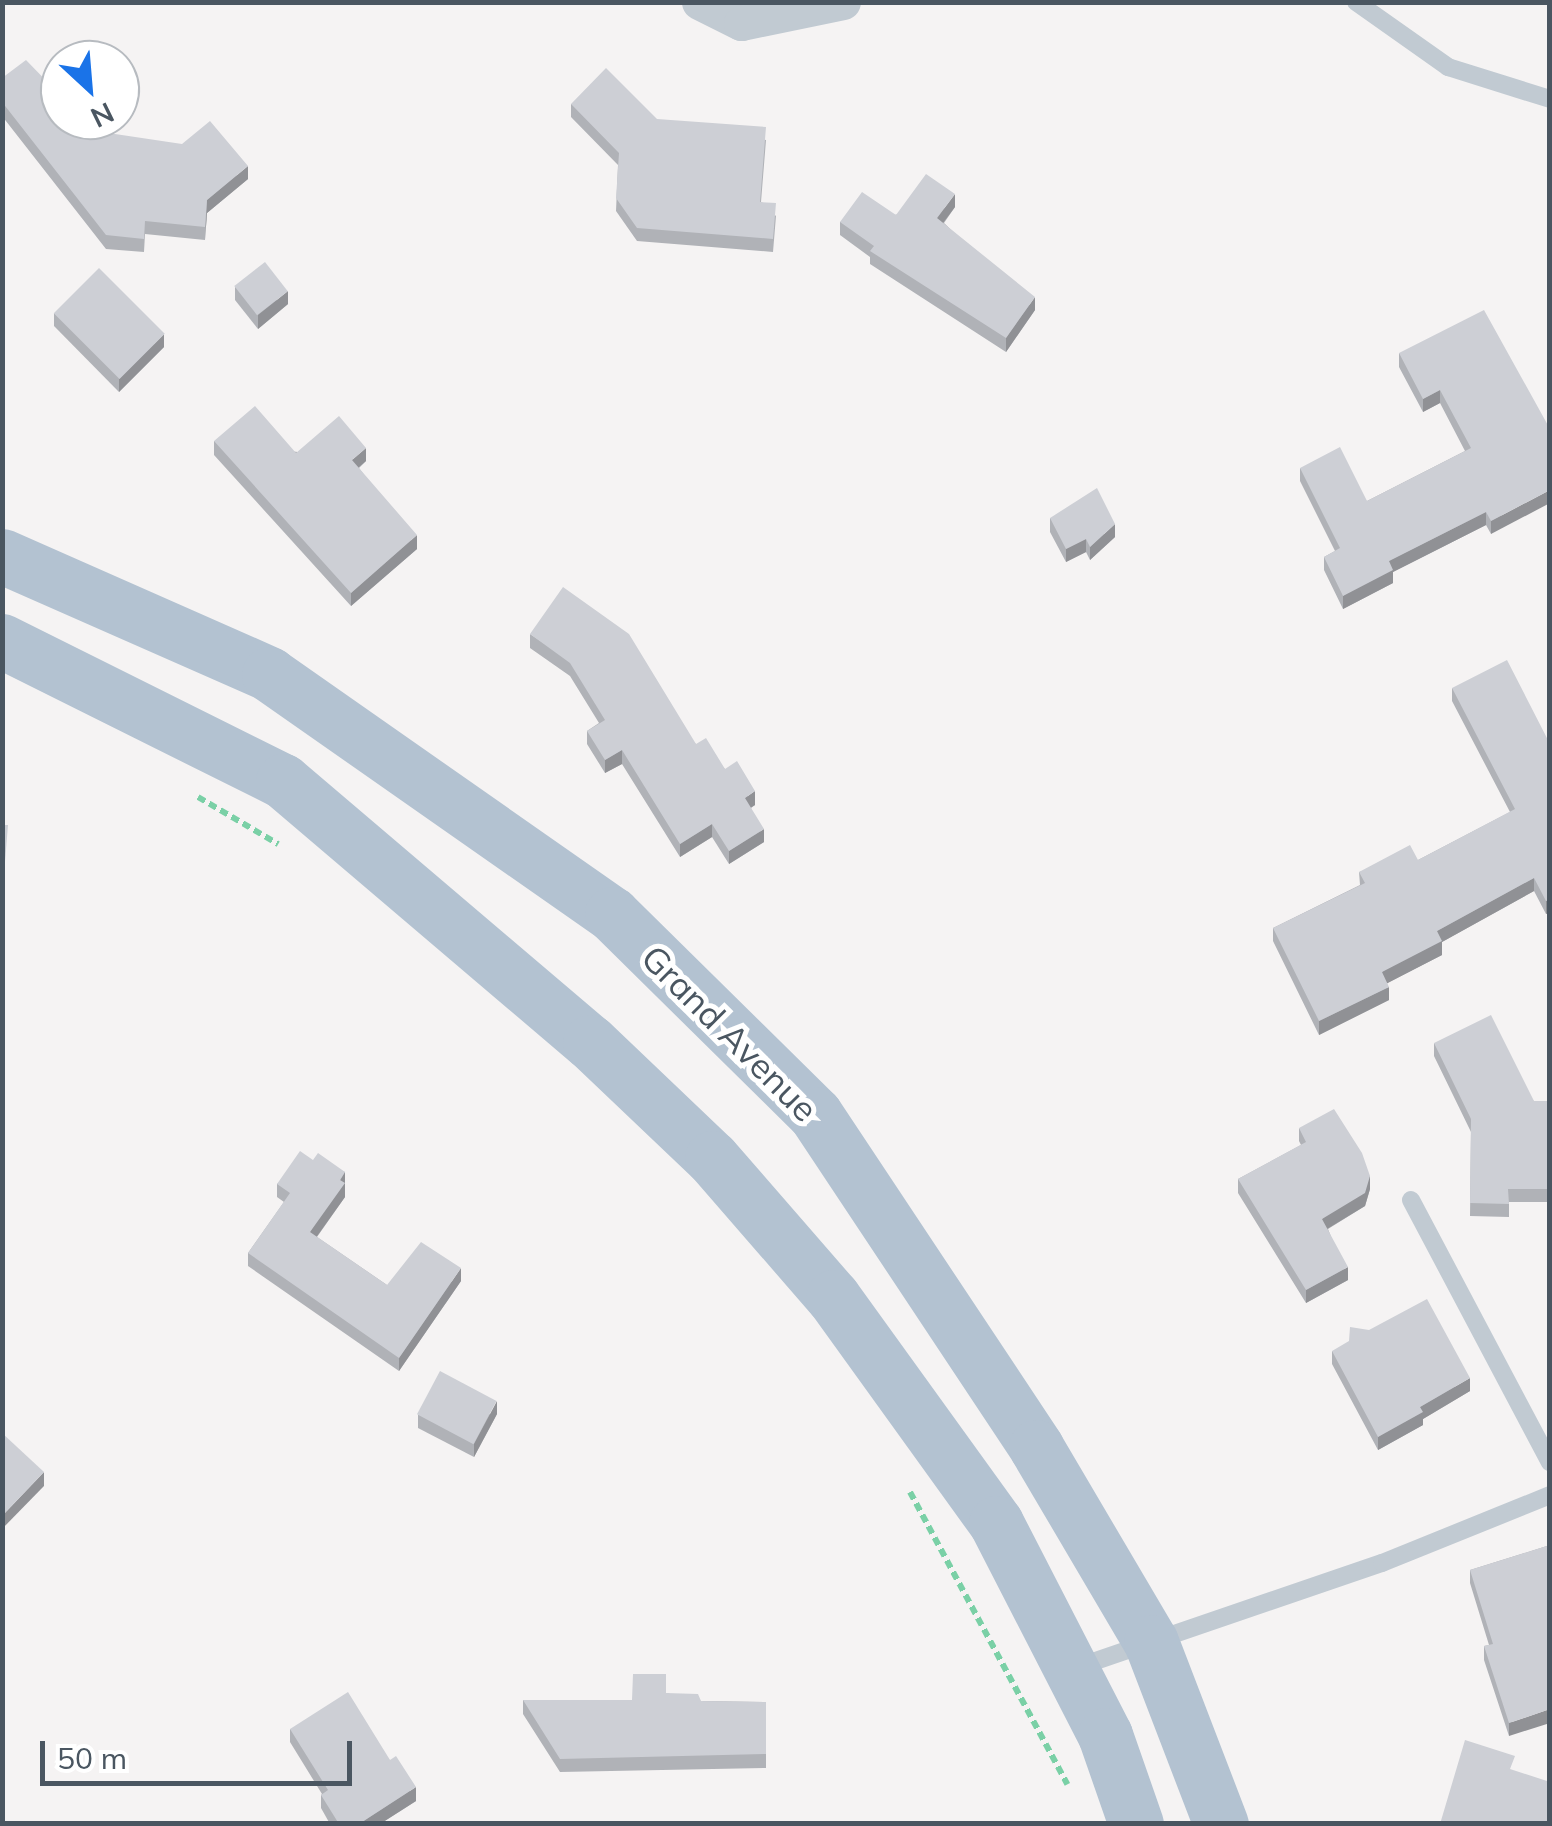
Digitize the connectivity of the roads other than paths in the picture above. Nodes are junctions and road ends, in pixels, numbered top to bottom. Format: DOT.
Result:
graph roads {
  1 [pos="698,2"];
  2 [pos="843,2"];
  3 [pos="1356,2"];
  4 [pos="1550,99"];
  5 [pos="2,556"];
  6 [pos="2,641"];
  7 [pos="1412,1200"];
  8 [pos="1550,1462"];
  9 [pos="1550,1495"];
  10 [pos="1151,1642"];
  11 [pos="1068,1670"];
  12 [pos="1136,1824"];
  13 [pos="1221,1824"];
  1 -- 2 [label="street"];
  3 -- 4 [label="lane"];
  5 -- 10 [label="main road, Grand Avenue"];
  6 -- 11 [label="main road"];
  7 -- 8 [label="lane"];
  9 -- 10 [label="lane"];
  10 -- 11 [label="lane"];
  10 -- 13 [label="main road, Grand Avenue"];
  11 -- 12 [label="main road"];
}
